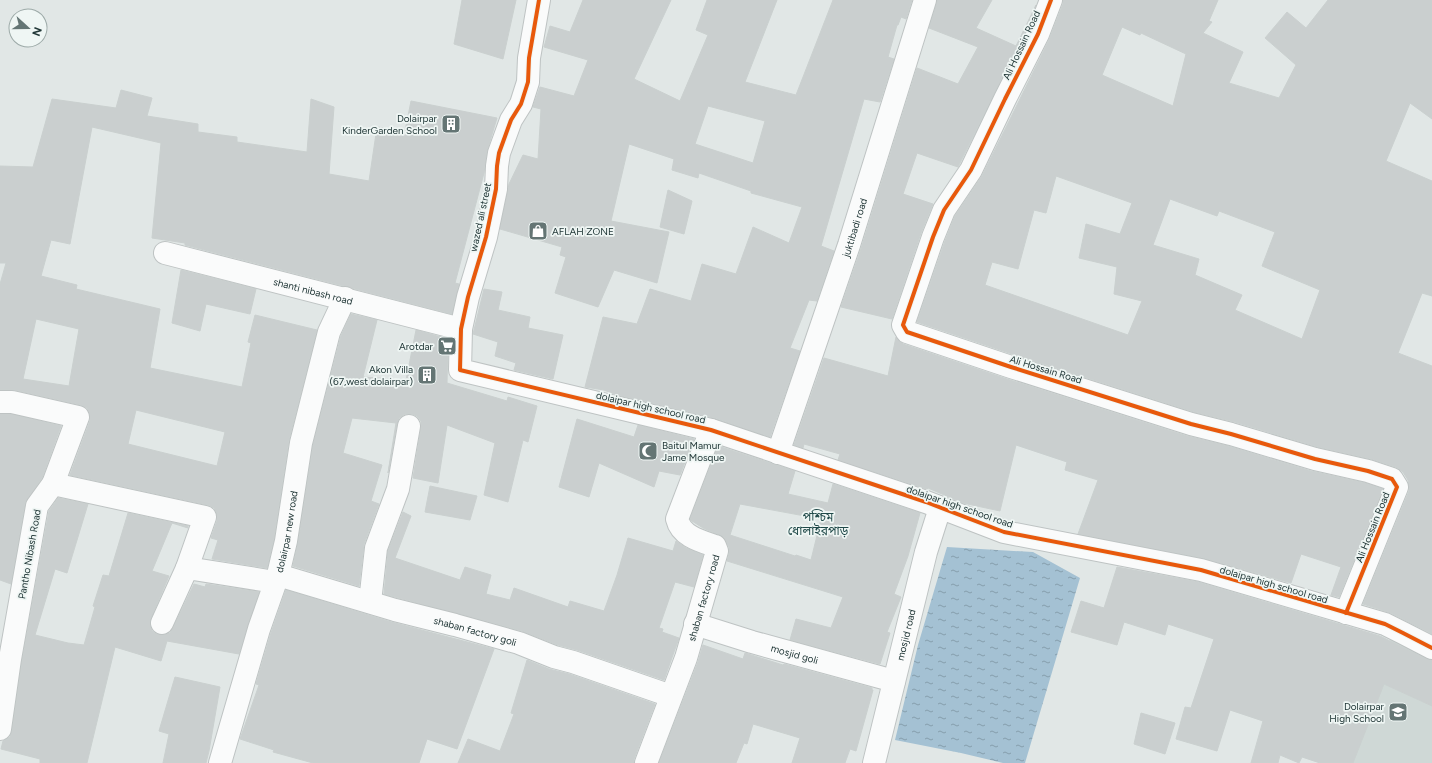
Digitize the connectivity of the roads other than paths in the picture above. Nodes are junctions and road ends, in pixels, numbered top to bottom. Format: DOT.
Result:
graph roads {
  1 [pos="538,0"];
  2 [pos="925,0"];
  3 [pos="1051,0"];
  4 [pos="165,253"];
  5 [pos="345,298"];
  6 [pos="461,329"];
  7 [pos="460,370"];
  8 [pos="0,402"];
  9 [pos="409,426"];
  10 [pos="711,430"];
  11 [pos="778,453"];
  12 [pos="53,484"];
  13 [pos="940,508"];
  14 [pos="187,568"];
  15 [pos="276,578"];
  16 [pos="370,602"];
  17 [pos="1346,613"];
  18 [pos="162,623"];
  19 [pos="695,624"];
  20 [pos="1432,648"];
  21 [pos="894,681"];
  22 [pos="671,696"];
  23 [pos="0,729"];
  24 [pos="220,763"];
  25 [pos="646,763"];
  26 [pos="874,763"];
  1 -- 6 [label="street, wazed ali street"];
  2 -- 11 [label="street, juktibadi road"];
  3 -- 17 [label="street, Ali Hossain Road"];
  4 -- 5 [label="street, shanti nibash road"];
  5 -- 6 [label="street, shanti nibash road"];
  5 -- 15 [label="street, dolairpar new road"];
  6 -- 7 [label="street, wazed ali street"];
  7 -- 10 [label="street, dolaipar high school road"];
  8 -- 12 [label="street, Pantho Nibash Road"];
  9 -- 16 [label="street"];
  10 -- 11 [label="street, dolaipar high school road"];
  10 -- 19 [label="street, shaban factory road"];
  11 -- 13 [label="street, dolaipar high school road"];
  12 -- 14 [label="street"];
  12 -- 23 [label="street, Pantho Nibash Road"];
  13 -- 17 [label="street, dolaipar high school road"];
  13 -- 21 [label="street, mosjid road"];
  14 -- 15 [label="street, shaban factory goli"];
  14 -- 18 [label="street"];
  15 -- 16 [label="street, shaban factory goli"];
  15 -- 24 [label="street, dolairpar new road"];
  16 -- 22 [label="street, shaban factory goli"];
  17 -- 20 [label="street, dolaipar high school road"];
  19 -- 21 [label="street, mosjid goli"];
  19 -- 22 [label="street, shaban factory road"];
  21 -- 26 [label="street, mosjid road"];
  22 -- 25 [label="street, shaban factory road"];
}
